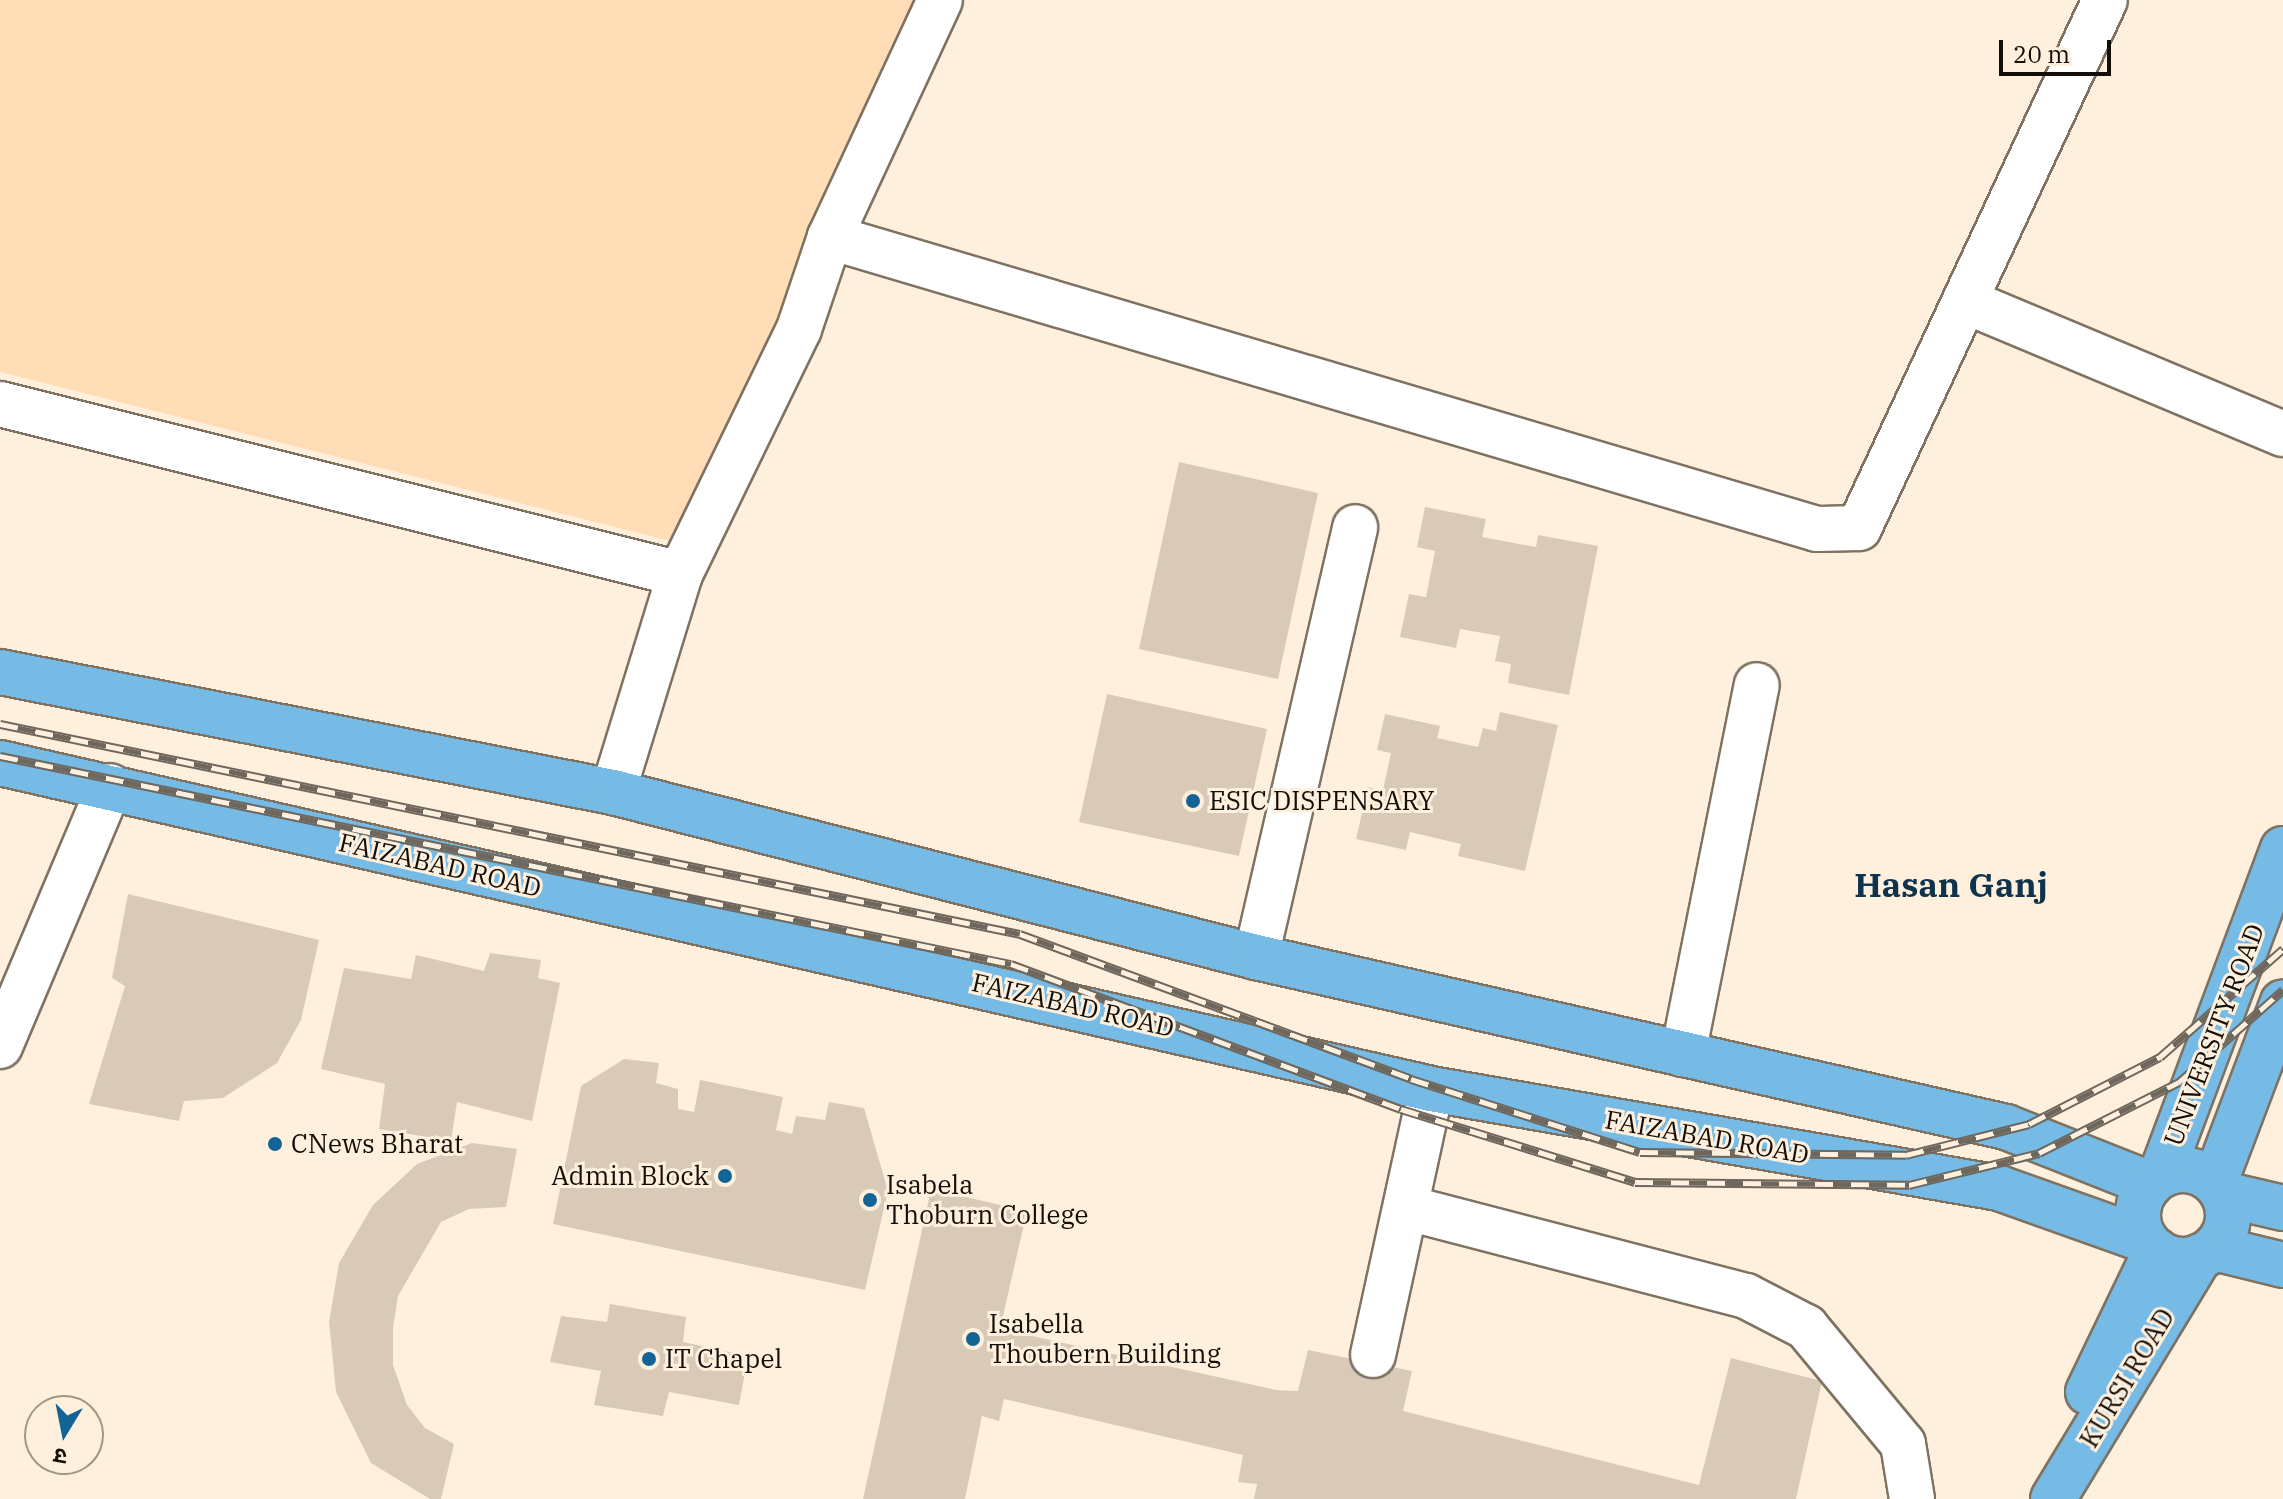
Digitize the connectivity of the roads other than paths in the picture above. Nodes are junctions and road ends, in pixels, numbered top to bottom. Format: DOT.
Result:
graph roads {
  1 [pos="940,0"];
  2 [pos="2105,0"];
  3 [pos="830,237"];
  4 [pos="1965,301"];
  5 [pos="0,404"];
  6 [pos="2283,434"];
  7 [pos="1355,527"];
  8 [pos="680,574"];
  9 [pos="0,672"];
  10 [pos="1757,685"];
  11 [pos="0,763"];
  12 [pos="110,786"];
  13 [pos="613,792"];
  14 [pos="2283,849"];
  15 [pos="1256,957"];
  16 [pos="2283,1002"];
  17 [pos="0,1046"];
  18 [pos="1683,1054"];
  19 [pos="1431,1089"];
  20 [pos="2156,1179"];
  21 [pos="2219,1188"];
  22 [pos="1408,1208"];
  23 [pos="2283,1208"];
  24 [pos="2151,1245"];
  25 [pos="2207,1252"];
  26 [pos="2283,1265"];
  27 [pos="1373,1355"];
  28 [pos="1912,1499"];
  29 [pos="2037,1499"];
  30 [pos="2053,1499"];
  1 -- 3 [label="street"];
  2 -- 4 [label="street"];
  3 -- 4 [label="street"];
  3 -- 8 [label="street"];
  4 -- 6 [label="street"];
  5 -- 8 [label="street"];
  7 -- 15 [label="street"];
  8 -- 13 [label="street"];
  9 -- 13 [label="main road"];
  10 -- 18 [label="street"];
  11 -- 12 [label="main road, FAIZABAD ROAD"];
  12 -- 17 [label="street"];
  12 -- 19 [label="main road, FAIZABAD ROAD"];
  13 -- 15 [label="main road"];
  14 -- 20 [label="main road, UNIVERSITY ROAD"];
  15 -- 18 [label="main road"];
  16 -- 21 [label="main road, UNIVERSITY ROAD"];
  18 -- 20 [label="main road"];
  19 -- 22 [label="street"];
  19 -- 24 [label="main road, FAIZABAD ROAD"];
  20 -- 21 [label="main road"];
  20 -- 24 [label="main road"];
  21 -- 23 [label="main road"];
  21 -- 25 [label="main road"];
  22 -- 27 [label="street"];
  22 -- 28 [label="street"];
  24 -- 25 [label="main road"];
  24 -- 29 [label="main road, KURSI ROAD"];
  25 -- 26 [label="main road"];
  25 -- 30 [label="main road, KURSI ROAD"];
}
